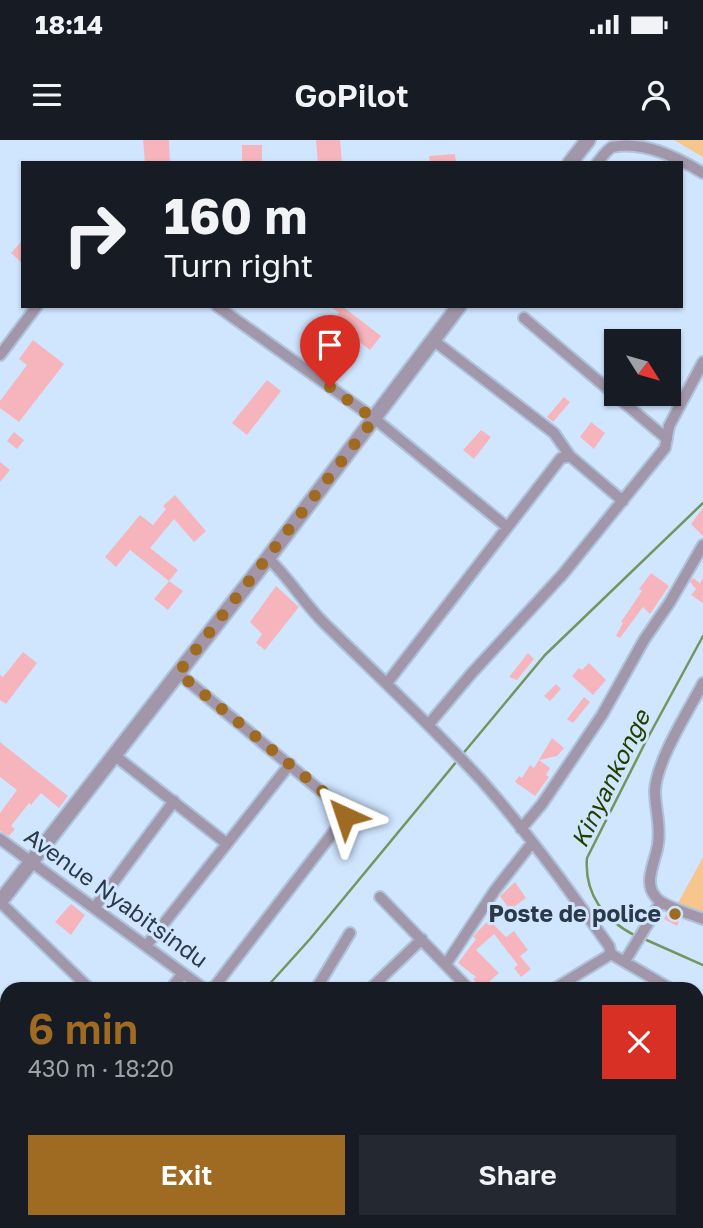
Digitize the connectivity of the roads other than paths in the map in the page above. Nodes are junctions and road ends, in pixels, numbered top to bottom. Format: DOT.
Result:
graph roads {
  1 [pos="588,140"];
  2 [pos="627,141"];
  3 [pos="572,161"];
  4 [pos="599,161"];
  5 [pos="703,173"];
  6 [pos="35,308"];
  7 [pos="220,308"];
  8 [pos="457,308"];
  9 [pos="524,318"];
  10 [pos="433,340"];
  11 [pos="0,355"];
  12 [pos="703,362"];
  13 [pos="374,419"];
  14 [pos="667,439"];
  15 [pos="570,456"];
  16 [pos="623,501"];
  17 [pos="507,527"];
  18 [pos="703,545"];
  19 [pos="268,558"];
  20 [pos="178,673"];
  21 [pos="387,683"];
  22 [pos="703,683"];
  23 [pos="429,724"];
  24 [pos="114,755"];
  25 [pos="290,764"];
  26 [pos="174,801"];
  27 [pos="521,830"];
  28 [pos="0,839"];
  29 [pos="226,843"];
  30 [pos="532,843"];
  31 [pos="30,862"];
  32 [pos="380,897"];
  33 [pos="0,902"];
  34 [pos="661,902"];
  35 [pos="95,906"];
  36 [pos="703,919"];
  37 [pos="350,933"];
  38 [pos="422,939"];
  39 [pos="146,946"];
  40 [pos="611,954"];
  41 [pos="625,961"];
  42 [pos="446,964"];
  43 [pos="183,973"];
  44 [pos="83,982"];
  45 [pos="176,982"];
  46 [pos="195,982"];
  47 [pos="218,982"];
  48 [pos="320,982"];
  49 [pos="377,982"];
  50 [pos="463,982"];
  51 [pos="565,982"];
  52 [pos="660,982"];
  1 -- 3 [label="street"];
  2 -- 4 [label="street"];
  2 -- 5 [label="street"];
  6 -- 11 [label="street"];
  7 -- 13 [label="street"];
  8 -- 10 [label="street"];
  9 -- 14 [label="street"];
  10 -- 13 [label="street"];
  10 -- 15 [label="street"];
  12 -- 14 [label="street"];
  13 -- 17 [label="street"];
  13 -- 19 [label="street"];
  14 -- 16 [label="street"];
  15 -- 16 [label="street"];
  15 -- 17 [label="street"];
  16 -- 23 [label="street"];
  17 -- 21 [label="street"];
  18 -- 27 [label="street"];
  19 -- 20 [label="street"];
  19 -- 21 [label="street"];
  20 -- 24 [label="street"];
  20 -- 25 [label="street, Avenue Nyabitsindu"];
  21 -- 23 [label="street"];
  22 -- 34 [label="street"];
  23 -- 27 [label="street"];
  24 -- 26 [label="street"];
  24 -- 31 [label="street"];
  25 -- 29 [label="street"];
  25 -- 47 [label="street, Avenue Nyabitsindu"];
  26 -- 29 [label="street"];
  26 -- 35 [label="street"];
  27 -- 30 [label="street"];
  28 -- 31 [label="street, Avenue Nyabitsindu"];
  29 -- 39 [label="street"];
  30 -- 40 [label="street"];
  30 -- 42 [label="street"];
  31 -- 33 [label="street"];
  31 -- 35 [label="street, Avenue Nyabitsindu"];
  32 -- 38 [label="street"];
  33 -- 44 [label="street"];
  34 -- 36 [label="street"];
  34 -- 41 [label="street"];
  35 -- 39 [label="street, Avenue Nyabitsindu"];
  37 -- 48 [label="street"];
  38 -- 42 [label="street"];
  38 -- 49 [label="street"];
  39 -- 43 [label="street, Avenue Nyabitsindu"];
  40 -- 41 [label="street"];
  40 -- 51 [label="street"];
  41 -- 52 [label="street"];
  42 -- 50 [label="street"];
  43 -- 45 [label="street"];
  43 -- 46 [label="street, Avenue Nyabitsindu"];
}
